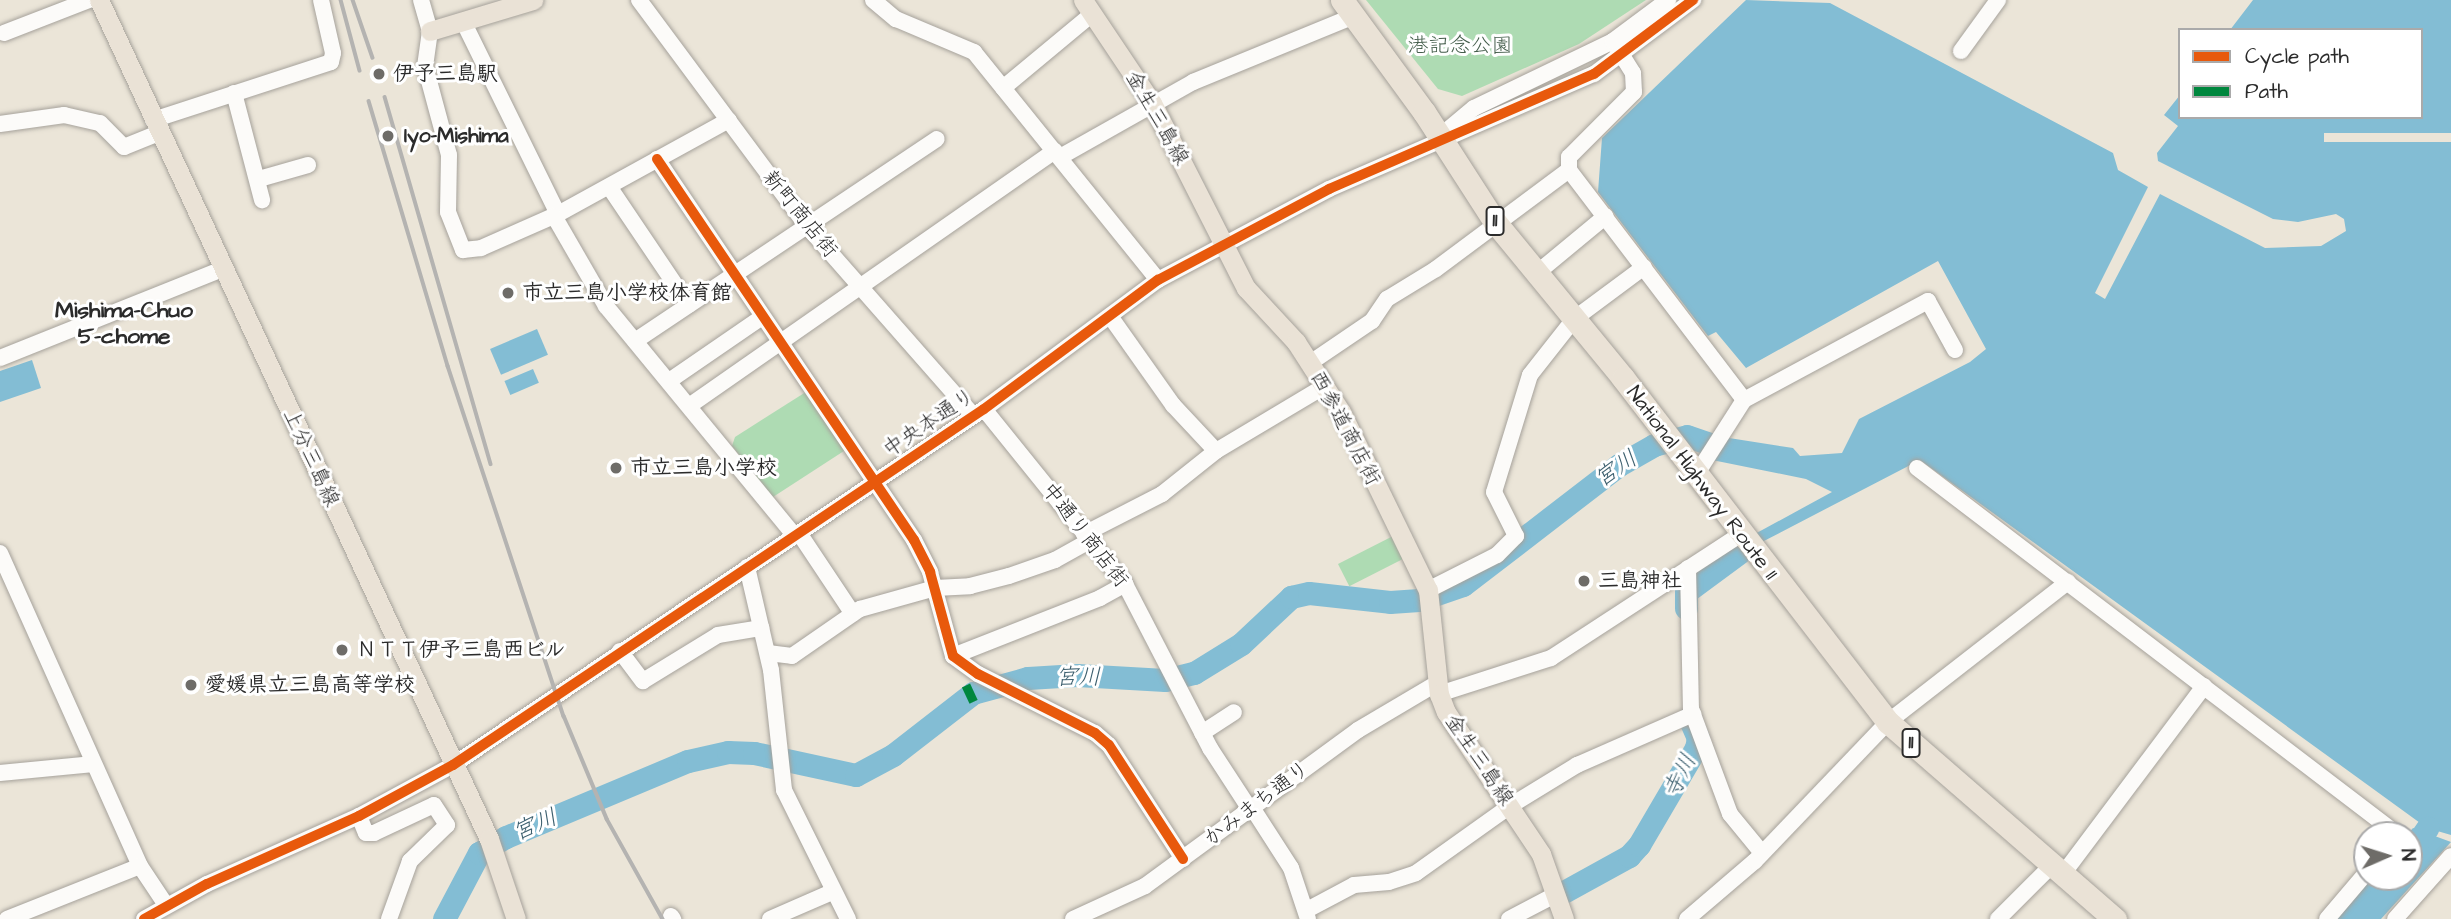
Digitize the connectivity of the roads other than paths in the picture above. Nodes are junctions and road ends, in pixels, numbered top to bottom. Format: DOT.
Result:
graph roads {
  1 [pos="89,0"];
  2 [pos="99,0"];
  3 [pos="321,0"];
  4 [pos="421,0"];
  5 [pos="533,0"];
  6 [pos="639,0"];
  7 [pos="873,0"];
  8 [pos="1668,0"];
  9 [pos="1693,0"];
  10 [pos="1998,0"];
  11 [pos="1087,7"];
  12 [pos="1348,8"];
  13 [pos="463,21"];
  14 [pos="430,31"];
  15 [pos="4,33"];
  16 [pos="1618,48"];
  17 [pos="1961,51"];
  18 [pos="1003,88"];
  19 [pos="234,93"];
  20 [pos="1152,103"];
  21 [pos="729,120"];
  22 [pos="0,124"];
  23 [pos="156,127"];
  24 [pos="1440,137"];
  25 [pos="937,139"];
  26 [pos="1057,154"];
  27 [pos="657,159"];
  28 [pos="309,165"];
  29 [pos="1569,170"];
  30 [pos="259,179"];
  31 [pos="610,188"];
  32 [pos="262,200"];
  33 [pos="556,215"];
  34 [pos="1606,216"];
  35 [pos="1495,222"];
  36 [pos="806,225"];
  37 [pos="1222,242"];
  38 [pos="1644,267"];
  39 [pos="223,269"];
  40 [pos="1537,273"];
  41 [pos="734,275"];
  42 [pos="1158,280"];
  43 [pos="860,287"];
  44 [pos="689,304"];
  45 [pos="1110,316"];
  46 [pos="762,317"];
  47 [pos="1574,319"];
  48 [pos="635,341"];
  49 [pos="779,341"];
  50 [pos="1955,350"];
  51 [pos="0,358"];
  52 [pos="1310,363"];
  53 [pos="669,381"];
  54 [pos="1325,386"];
  55 [pos="1744,400"];
  56 [pos="689,406"];
  57 [pos="979,413"];
  58 [pos="1216,450"];
  59 [pos="1693,465"];
  60 [pos="1917,468"];
  61 [pos="877,482"];
  62 [pos="797,534"];
  63 [pos="1740,535"];
  64 [pos="1087,538"];
  65 [pos="2,562"];
  66 [pos="747,567"];
  67 [pos="1690,582"];
  68 [pos="2068,582"];
  69 [pos="1125,584"];
  70 [pos="935,588"];
  71 [pos="1430,598"];
  72 [pos="853,614"];
  73 [pos="761,628"];
  74 [pos="620,651"];
  75 [pos="768,653"];
  76 [pos="953,656"];
  77 [pos="2204,686"];
  78 [pos="1438,688"];
  79 [pos="1234,712"];
  80 [pos="1688,717"];
  81 [pos="1888,722"];
  82 [pos="1202,733"];
  83 [pos="94,764"];
  84 [pos="453,765"];
  85 [pos="0,773"];
  86 [pos="1510,806"];
  87 [pos="1252,810"];
  88 [pos="359,816"];
  89 [pos="2381,821"];
  90 [pos="1762,853"];
  91 [pos="2451,856"];
  92 [pos="1182,859"];
  93 [pos="140,866"];
  94 [pos="2058,869"];
  95 [pos="2445,873"];
  96 [pos="2353,888"];
  97 [pos="832,892"];
  98 [pos="1555,895"];
  99 [pos="166,905"];
  100 [pos="1308,914"];
  101 [pos="7,919"];
  102 [pos="144,919"];
  103 [pos="389,919"];
  104 [pos="516,919"];
  105 [pos="770,919"];
  106 [pos="848,919"];
  107 [pos="1073,919"];
  108 [pos="1509,919"];
  109 [pos="1564,919"];
  110 [pos="1687,919"];
  111 [pos="1998,919"];
  112 [pos="2115,919"];
  113 [pos="2327,919"];
  114 [pos="2395,919"];
  1 -- 15 [label="street"];
  2 -- 23 [label="main road, 上分三島線"];
  3 -- 19 [label="street"];
  4 -- 14 [label="street"];
  5 -- 13 [label="main road"];
  6 -- 21 [label="street, 新町商店街"];
  7 -- 18 [label="street"];
  8 -- 16 [label="street"];
  9 -- 16 [label="street"];
  10 -- 17 [label="street"];
  11 -- 18 [label="street"];
  11 -- 20 [label="main road, 金生三島線"];
  12 -- 20 [label="street"];
  12 -- 24 [label="highway, National Highway Route 11 / 11"];
  13 -- 14 [label="main road"];
  13 -- 33 [label="street"];
  14 -- 33 [label="street"];
  16 -- 24 [label="street, 中央本通り"];
  16 -- 29 [label="street"];
  18 -- 26 [label="street"];
  19 -- 23 [label="street"];
  19 -- 30 [label="street"];
  20 -- 26 [label="street"];
  20 -- 37 [label="main road, 金生三島線"];
  21 -- 27 [label="street"];
  21 -- 36 [label="street, 新町商店街"];
  22 -- 23 [label="street"];
  23 -- 39 [label="main road, 上分三島線"];
  24 -- 35 [label="highway, National Highway Route 11 / 11"];
  24 -- 37 [label="street, 中央本通り"];
  25 -- 36 [label="street"];
  26 -- 42 [label="street"];
  26 -- 43 [label="street"];
  27 -- 31 [label="street"];
  27 -- 41 [label="street"];
  28 -- 30 [label="street"];
  29 -- 34 [label="street"];
  29 -- 35 [label="street"];
  30 -- 32 [label="street"];
  31 -- 33 [label="street"];
  31 -- 44 [label="street"];
  33 -- 48 [label="street"];
  34 -- 38 [label="street"];
  34 -- 40 [label="street"];
  35 -- 40 [label="highway, National Highway Route 11 / 11"];
  35 -- 52 [label="street"];
  36 -- 41 [label="street"];
  36 -- 43 [label="street, 新町商店街"];
  37 -- 42 [label="street, 中央本通り"];
  37 -- 52 [label="main road, 西参道商店街"];
  38 -- 47 [label="street"];
  38 -- 55 [label="street"];
  39 -- 51 [label="street"];
  39 -- 84 [label="main road, 上分三島線"];
  40 -- 47 [label="highway, National Highway Route 11 / 11"];
  41 -- 44 [label="street"];
  41 -- 46 [label="street"];
  42 -- 45 [label="street, 中央本通り"];
  43 -- 49 [label="street"];
  43 -- 57 [label="street, 新町商店街"];
  44 -- 48 [label="street"];
  45 -- 57 [label="street, 中央本通り"];
  45 -- 58 [label="street"];
  46 -- 49 [label="street"];
  46 -- 53 [label="street"];
  47 -- 59 [label="highway, National Highway Route 11 / 11"];
  47 -- 71 [label="street"];
  48 -- 53 [label="street"];
  49 -- 56 [label="street"];
  49 -- 61 [label="street"];
  50 -- 55 [label="street"];
  52 -- 54 [label="main road, 西参道商店街"];
  53 -- 56 [label="street"];
  54 -- 58 [label="street"];
  54 -- 71 [label="main road, 西参道商店街"];
  55 -- 59 [label="street"];
  56 -- 62 [label="street"];
  57 -- 61 [label="street, 中央本通り"];
  57 -- 64 [label="street, 中通り商店街"];
  58 -- 64 [label="street"];
  59 -- 63 [label="highway, National Highway Route 11 / 11"];
  60 -- 68 [label="street"];
  61 -- 62 [label="street, 中央本通り"];
  61 -- 70 [label="street"];
  62 -- 66 [label="street, 中央本通り"];
  62 -- 72 [label="street"];
  63 -- 67 [label="street, かみまち通り"];
  63 -- 81 [label="highway, National Highway Route 11 / 11"];
  64 -- 69 [label="street, 中通り商店街"];
  64 -- 70 [label="street"];
  65 -- 83 [label="street"];
  66 -- 73 [label="street"];
  66 -- 74 [label="street, 中央本通り"];
  67 -- 78 [label="street, かみまち通り"];
  67 -- 80 [label="street"];
  68 -- 77 [label="street"];
  68 -- 81 [label="street"];
  69 -- 76 [label="street"];
  69 -- 82 [label="street, 中通り商店街"];
  70 -- 72 [label="street"];
  70 -- 76 [label="street"];
  71 -- 78 [label="main road, 金生三島線"];
  72 -- 75 [label="street"];
  73 -- 74 [label="street"];
  73 -- 75 [label="street"];
  74 -- 84 [label="street, 中央本通り"];
  75 -- 97 [label="street"];
  76 -- 92 [label="street"];
  77 -- 89 [label="street"];
  77 -- 94 [label="street"];
  78 -- 86 [label="main road, 金生三島線"];
  78 -- 87 [label="street, かみまち通り"];
  79 -- 82 [label="street"];
  80 -- 86 [label="street"];
  80 -- 90 [label="street"];
  81 -- 90 [label="street"];
  81 -- 94 [label="highway, National Highway Route 11 / 11"];
  82 -- 87 [label="street, 中通り商店街"];
  83 -- 85 [label="street"];
  83 -- 93 [label="street"];
  84 -- 88 [label="street, 中央本通り"];
  84 -- 104 [label="main road, 上分三島線"];
  86 -- 98 [label="main road, 金生三島線"];
  86 -- 100 [label="street"];
  87 -- 92 [label="street, かみまち通り"];
  87 -- 100 [label="street, 中通り商店街"];
  88 -- 99 [label="street, 中央本通り"];
  88 -- 103 [label="street"];
  90 -- 110 [label="street"];
  91 -- 95 [label="street"];
  92 -- 107 [label="street, かみまち通り"];
  93 -- 99 [label="street"];
  93 -- 101 [label="street"];
  94 -- 111 [label="street"];
  94 -- 112 [label="highway, National Highway Route 11 / 11"];
  95 -- 114 [label="street"];
  96 -- 113 [label="street"];
  97 -- 105 [label="street"];
  97 -- 106 [label="street"];
  98 -- 108 [label="street"];
  98 -- 109 [label="main road, 金生三島線"];
  99 -- 102 [label="street, 中央本通り"];
}
